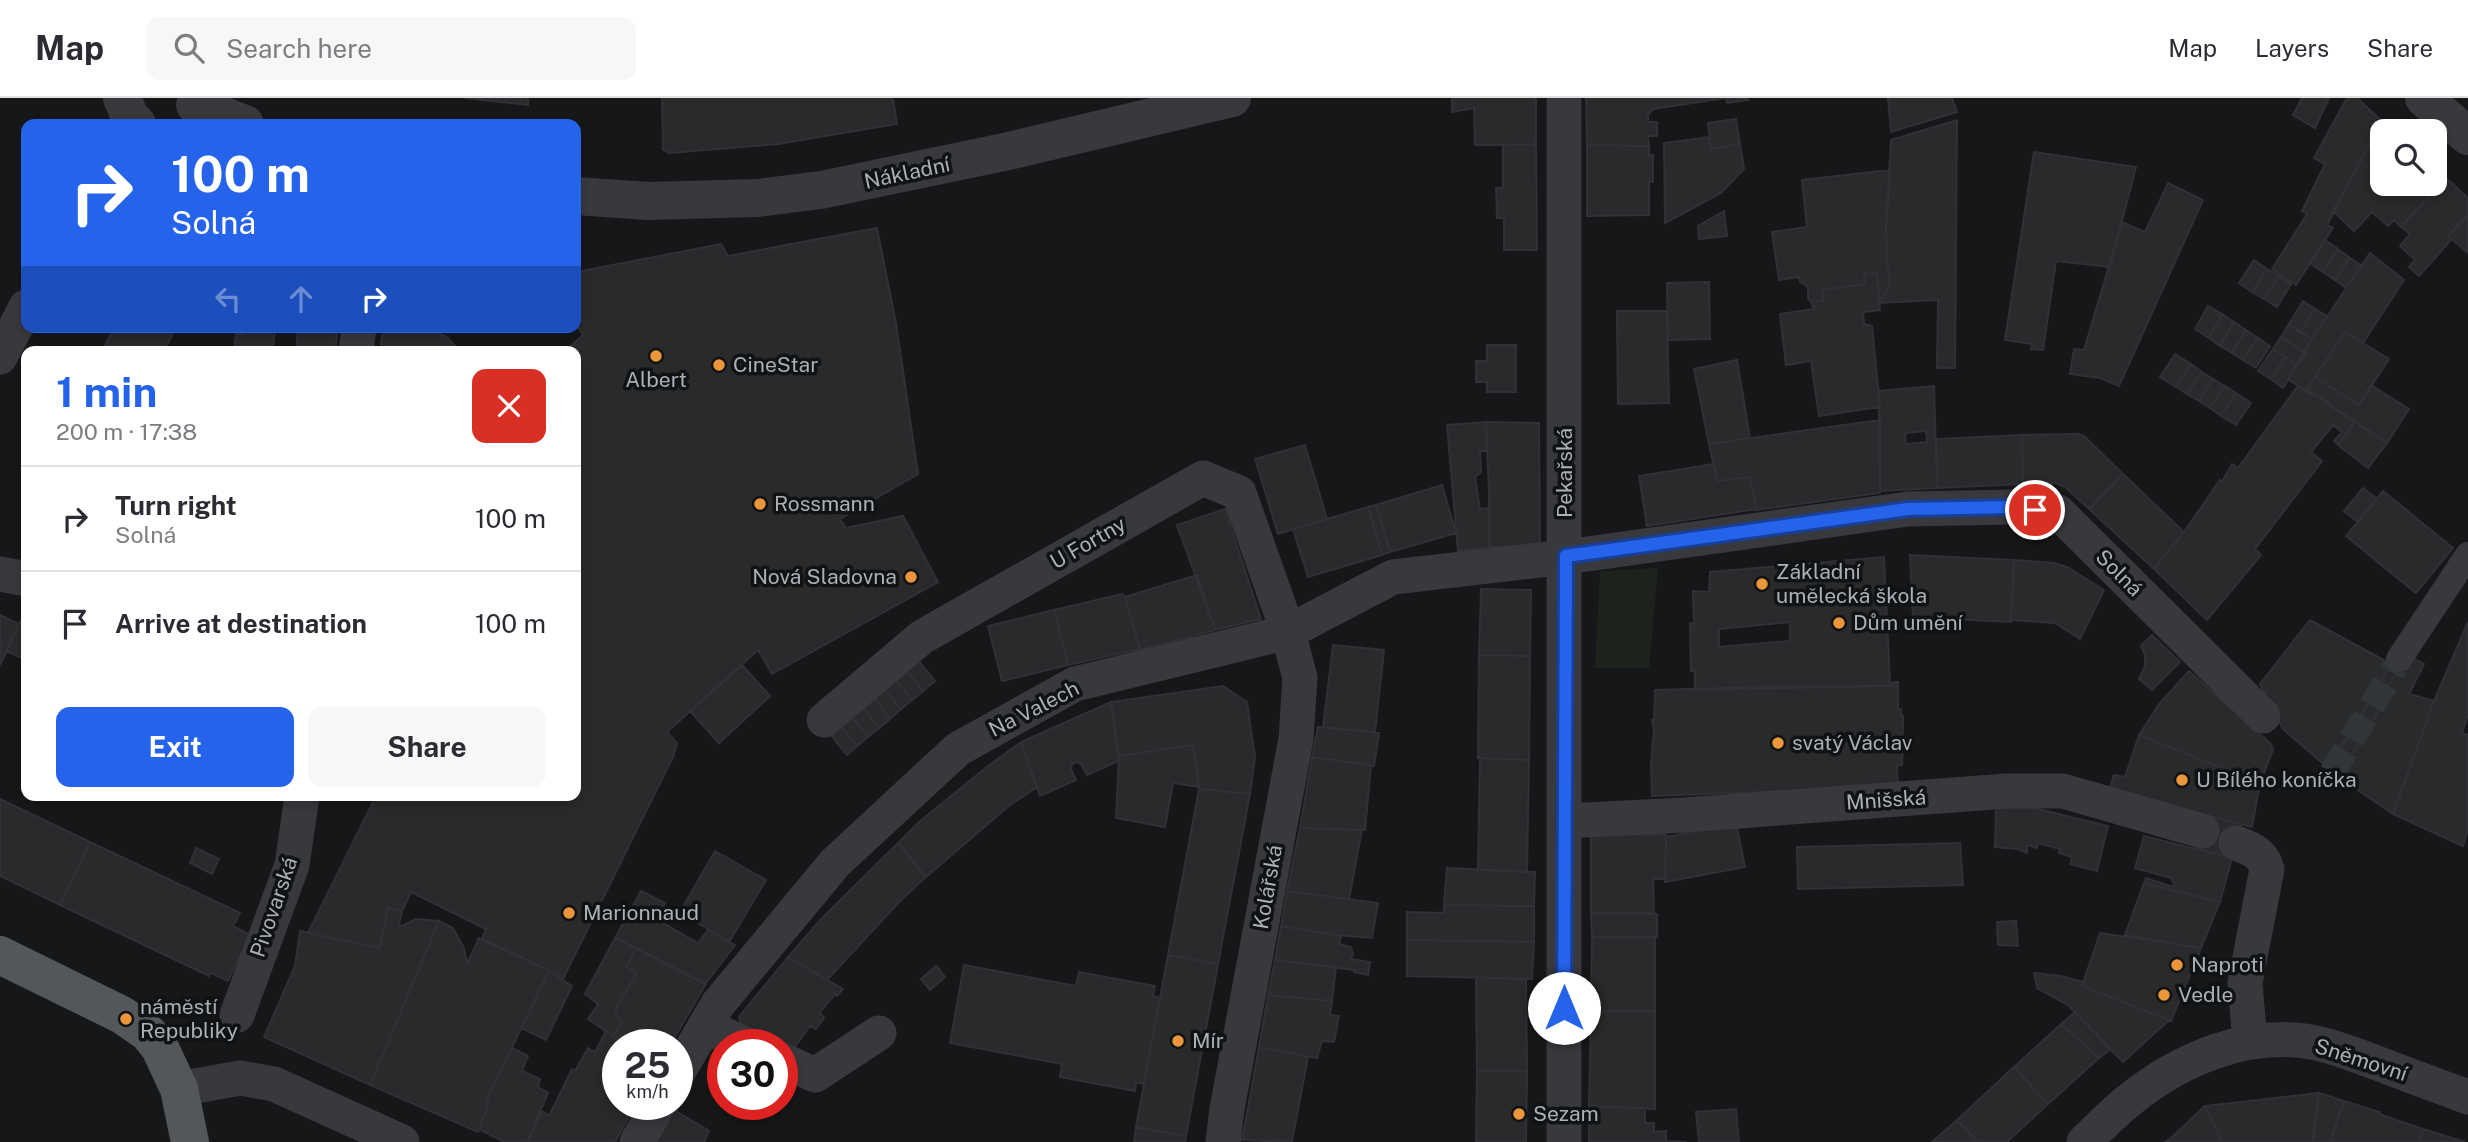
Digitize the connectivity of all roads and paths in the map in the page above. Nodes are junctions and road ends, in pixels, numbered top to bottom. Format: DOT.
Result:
graph roads {
  1 [pos="122,98"];
  2 [pos="1232,98"];
  3 [pos="1564,98"];
  4 [pos="2424,98"];
  5 [pos="191,109"];
  6 [pos="132,119"];
  7 [pos="227,119"];
  8 [pos="2468,136"];
  9 [pos="581,196"];
  10 [pos="21,317"];
  11 [pos="0,357"];
  12 [pos="2468,555"];
  13 [pos="1566,556"];
  14 [pos="0,574"];
  15 [pos="21,578"];
  16 [pos="1288,632"];
  17 [pos="2399,660"];
  18 [pos="2263,716"];
  19 [pos="824,720"];
  20 [pos="301,801"];
  21 [pos="1565,821"];
  22 [pos="2202,831"];
  23 [pos="2236,843"];
  24 [pos="0,955"];
  25 [pos="237,1015"];
  26 [pos="705,1026"];
  27 [pos="712,1029"];
  28 [pos="879,1033"];
  29 [pos="2250,1042"];
  30 [pos="693,1047"];
  31 [pos="798,1067"];
  32 [pos="180,1089"];
  33 [pos="2468,1097"];
  34 [pos="650,1120"];
  35 [pos="190,1142"];
  36 [pos="402,1142"];
  37 [pos="637,1142"];
  38 [pos="1223,1142"];
  39 [pos="1564,1142"];
  40 [pos="2084,1142"];
  1 -- 6 [label="street"];
  2 -- 9 [label="street, Nákladní"];
  3 -- 13 [label="street, Pekařská"];
  4 -- 8 [label="street"];
  5 -- 7 [label="street"];
  10 -- 11 [label="street"];
  12 -- 17 [label="street"];
  13 -- 16 [label="street, Na Valech"];
  13 -- 18 [label="street, Solná"];
  13 -- 21 [label="street, Pekařská"];
  14 -- 15 [label="street"];
  16 -- 19 [label="street, U Fortny"];
  16 -- 26 [label="street, Na Valech"];
  16 -- 38 [label="street, Kolářská"];
  20 -- 25 [label="street, Pivovarská"];
  21 -- 22 [label="street, Mnišská"];
  21 -- 39 [label="street, Pekařská"];
  23 -- 29 [label="street"];
  24 -- 32 [label="main road"];
  26 -- 27 [label="street"];
  26 -- 30 [label="street, Na Valech"];
  28 -- 31 [label="street"];
  29 -- 33 [label="street, Sněmovní"];
  29 -- 40 [label="street, Sněmovní"];
  32 -- 35 [label="main road"];
  32 -- 36 [label="street"];
  34 -- 37 [label="street"];
}
